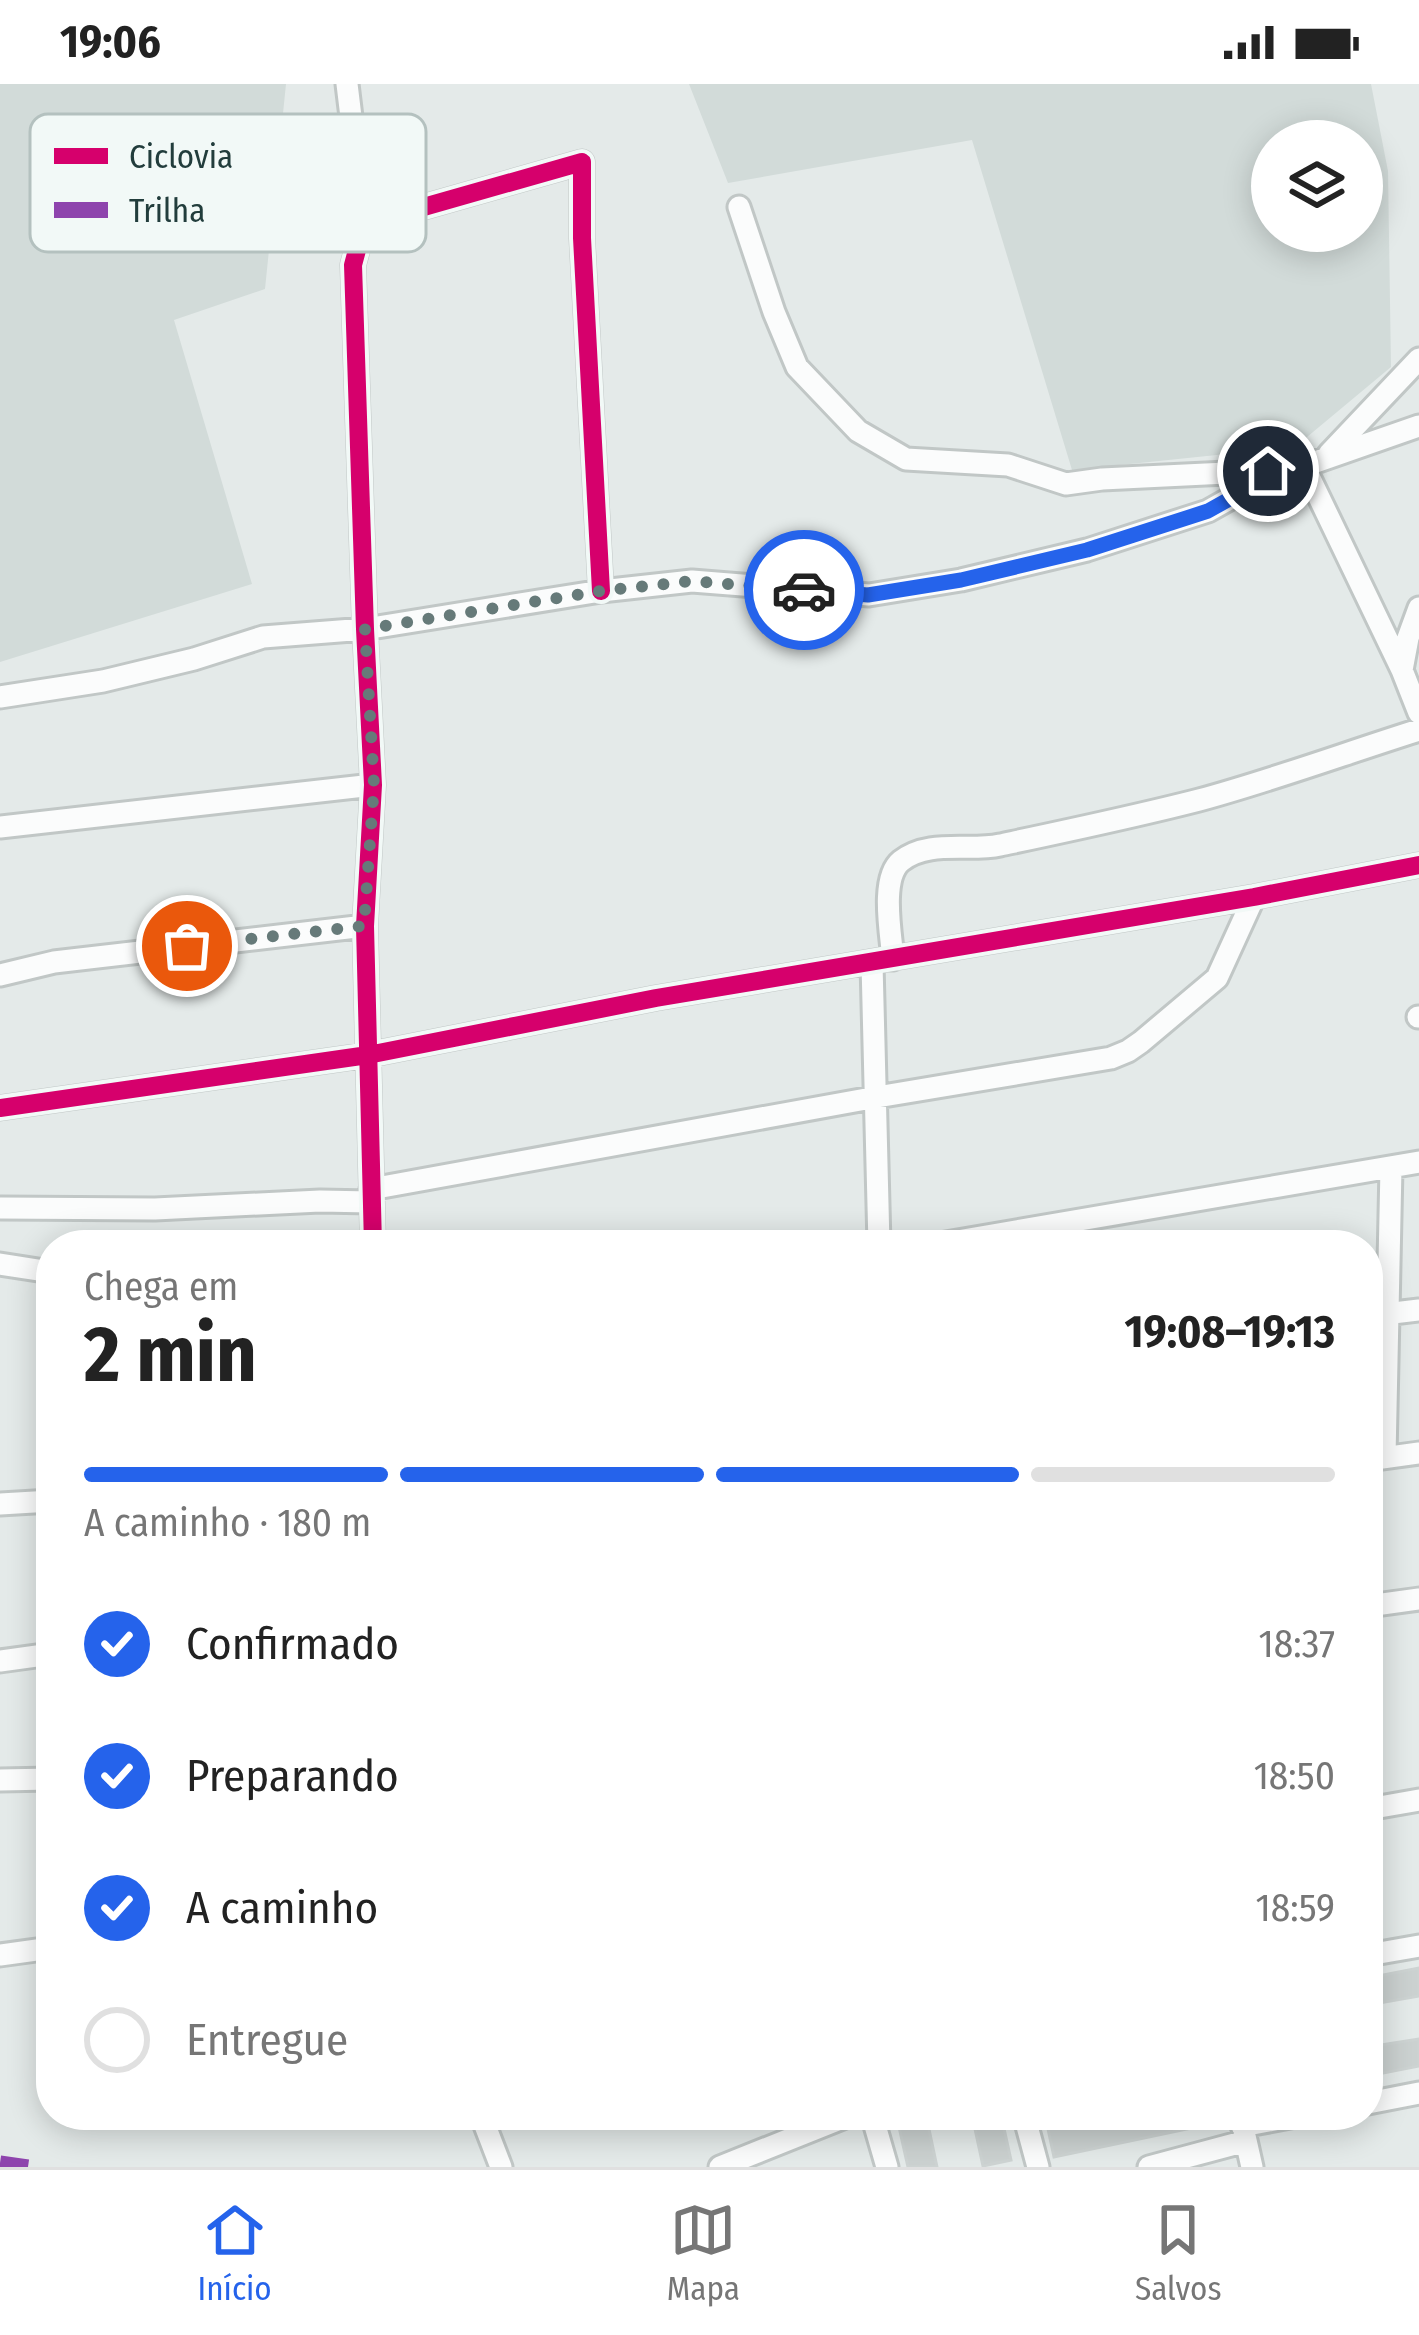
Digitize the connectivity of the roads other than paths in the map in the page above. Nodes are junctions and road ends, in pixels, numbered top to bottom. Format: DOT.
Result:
graph roads {
  1 [pos="347,84"];
  2 [pos="351,114"];
  3 [pos="426,207"];
  4 [pos="740,207"];
  5 [pos="356,252"];
  6 [pos="1419,359"];
  7 [pos="1419,426"];
  8 [pos="1303,465"];
  9 [pos="601,591"];
  10 [pos="1419,608"];
  11 [pos="365,629"];
  12 [pos="1402,670"];
  13 [pos="0,697"];
  14 [pos="1419,713"];
  15 [pos="1419,730"];
  16 [pos="374,785"];
  17 [pos="0,827"];
  18 [pos="1419,865"];
  19 [pos="1254,897"];
  20 [pos="364,926"];
  21 [pos="883,961"];
  22 [pos="0,975"];
  23 [pos="368,1055"];
  24 [pos="877,1097"];
  25 [pos="0,1108"];
  26 [pos="1419,1162"];
  27 [pos="1390,1167"];
  28 [pos="371,1196"];
  29 [pos="0,1208"];
  30 [pos="373,1230"];
  31 [pos="879,1230"];
  32 [pos="1022,1230"];
  33 [pos="1383,1253"];
  34 [pos="0,1264"];
  35 [pos="36,1270"];
  36 [pos="1419,1310"];
  37 [pos="1383,1314"];
  38 [pos="1419,1453"];
  39 [pos="1383,1457"];
  40 [pos="36,1502"];
  41 [pos="0,1504"];
  42 [pos="1419,1599"];
  43 [pos="1383,1604"];
  44 [pos="36,1656"];
  45 [pos="0,1661"];
  46 [pos="36,1779"];
  47 [pos="0,1780"];
  48 [pos="1419,1799"];
  49 [pos="1383,1806"];
  50 [pos="1419,1946"];
  51 [pos="36,1950"];
  52 [pos="1383,1952"];
  53 [pos="0,1955"];
  54 [pos="1419,2093"];
  55 [pos="1383,2100"];
  56 [pos="487,2130"];
  57 [pos="793,2130"];
  58 [pos="876,2130"];
  59 [pos="1028,2130"];
  60 [pos="1235,2130"];
  61 [pos="1243,2130"];
  62 [pos="777,2157"];
  63 [pos="501,2167"];
  64 [pos="720,2167"];
  65 [pos="886,2167"];
  66 [pos="1038,2167"];
  67 [pos="1149,2167"];
  68 [pos="1252,2167"];
  1 -- 2 [label="street"];
  3 -- 9 [label="street"];
  4 -- 8 [label="street"];
  5 -- 11 [label="street"];
  6 -- 8 [label="street"];
  7 -- 8 [label="street"];
  8 -- 9 [label="street"];
  8 -- 12 [label="street"];
  9 -- 11 [label="street"];
  10 -- 12 [label="street"];
  11 -- 13 [label="street"];
  11 -- 16 [label="street"];
  12 -- 14 [label="street"];
  15 -- 21 [label="street"];
  16 -- 17 [label="street"];
  16 -- 20 [label="street"];
  18 -- 19 [label="street"];
  19 -- 21 [label="street"];
  19 -- 24 [label="street"];
  20 -- 22 [label="street"];
  20 -- 23 [label="street"];
  21 -- 23 [label="street"];
  21 -- 24 [label="street"];
  23 -- 25 [label="street"];
  23 -- 28 [label="street"];
  24 -- 28 [label="street"];
  24 -- 31 [label="street"];
  26 -- 27 [label="street"];
  27 -- 32 [label="street"];
  27 -- 33 [label="street"];
  28 -- 29 [label="street"];
  28 -- 30 [label="street"];
  34 -- 35 [label="street"];
  36 -- 37 [label="street"];
  38 -- 39 [label="street"];
  40 -- 41 [label="street"];
  42 -- 43 [label="street"];
  44 -- 45 [label="street"];
  46 -- 47 [label="street"];
  48 -- 49 [label="street"];
  50 -- 52 [label="street"];
  51 -- 53 [label="street"];
  54 -- 55 [label="street"];
  56 -- 63 [label="street"];
  57 -- 62 [label="street"];
  58 -- 65 [label="street"];
  59 -- 66 [label="street"];
  60 -- 67 [label="street"];
  61 -- 68 [label="street"];
  62 -- 64 [label="street"];
}
